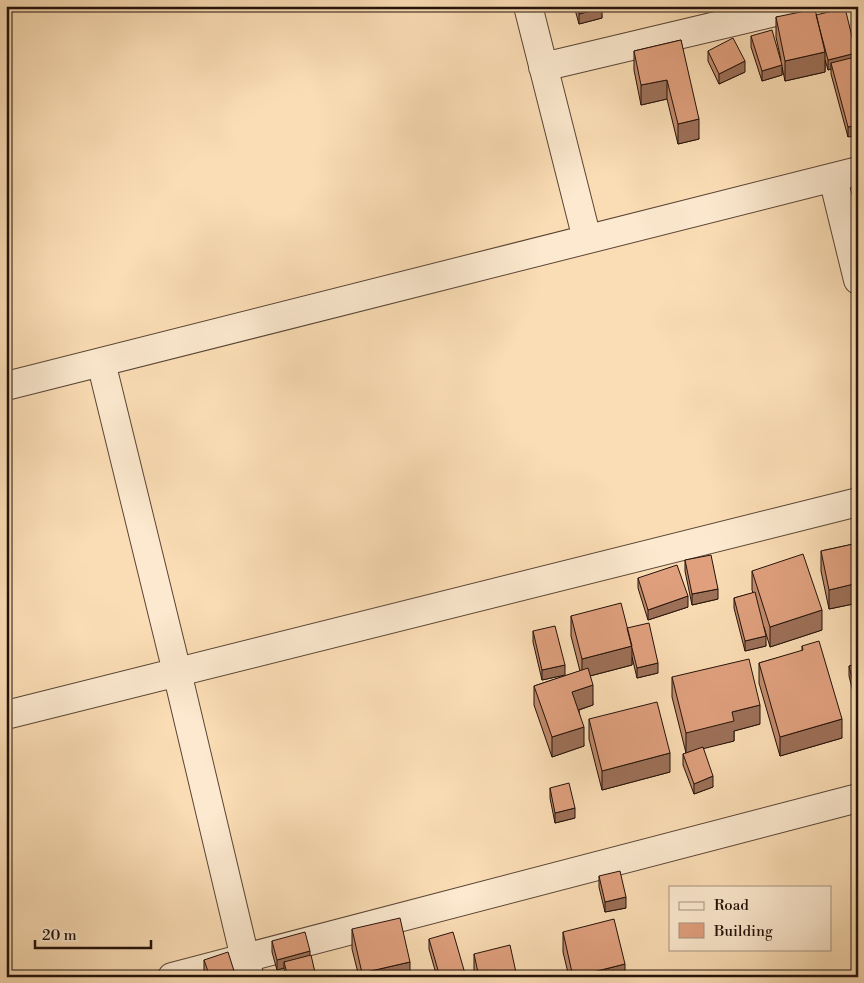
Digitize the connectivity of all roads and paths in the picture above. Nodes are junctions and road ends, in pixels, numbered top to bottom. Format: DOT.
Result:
graph roads {
  1 [pos="528,6"];
  2 [pos="800,6"];
  3 [pos="543,67"];
  4 [pos="845,175"];
  5 [pos="587,239"];
  6 [pos="858,280"];
  7 [pos="102,362"];
  8 [pos="6,386"];
  9 [pos="858,502"];
  10 [pos="178,672"];
  11 [pos="6,715"];
  12 [pos="858,798"];
  13 [pos="247,968"];
  14 [pos="172,977"];
  1 -- 3 [label="street"];
  2 -- 3 [label="street"];
  3 -- 5 [label="street"];
  4 -- 5 [label="street"];
  4 -- 6 [label="street"];
  5 -- 7 [label="street"];
  7 -- 8 [label="street"];
  7 -- 10 [label="street"];
  9 -- 10 [label="street"];
  10 -- 11 [label="street"];
  10 -- 13 [label="street"];
  12 -- 13 [label="street"];
  13 -- 14 [label="street"];
}
